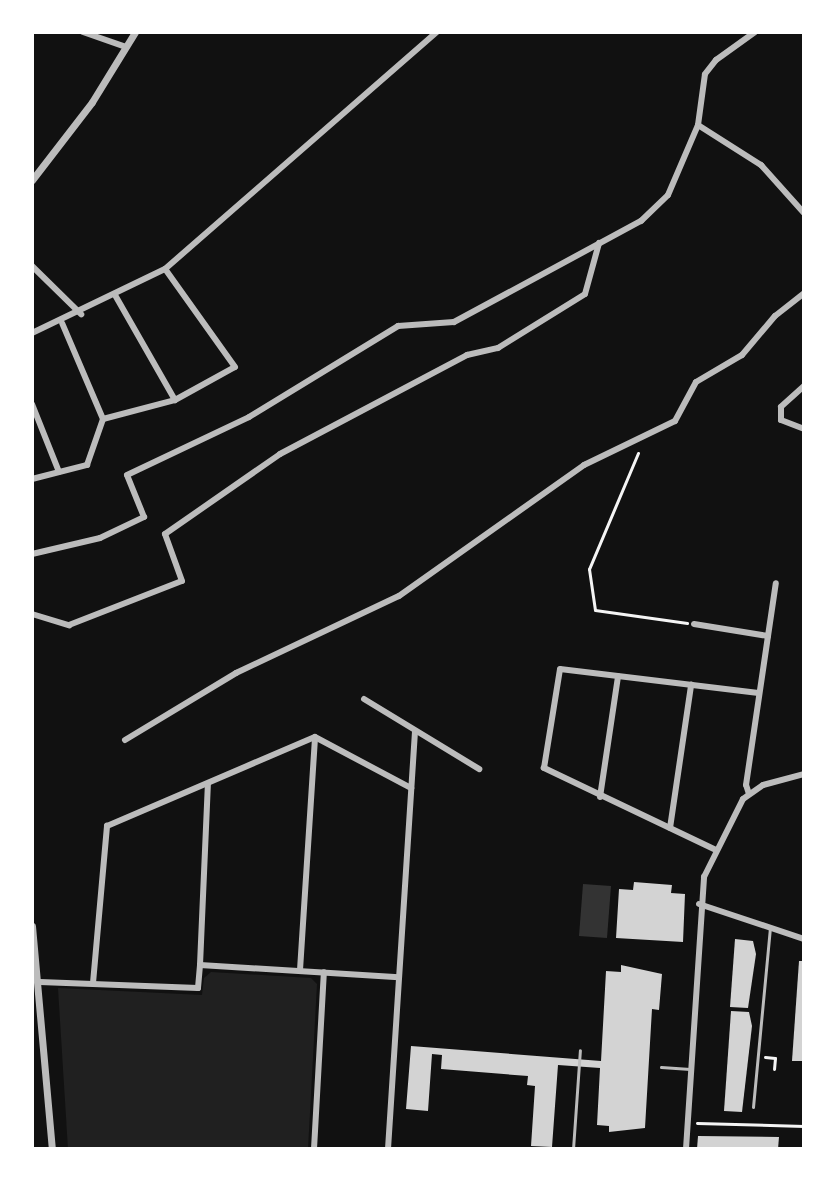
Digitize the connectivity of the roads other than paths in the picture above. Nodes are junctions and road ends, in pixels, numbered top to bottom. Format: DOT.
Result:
graph roads {
  1 [pos="83,32"];
  2 [pos="135,32"];
  3 [pos="437,32"];
  4 [pos="755,32"];
  5 [pos="126,47"];
  6 [pos="698,125"];
  7 [pos="32,180"];
  8 [pos="804,213"];
  9 [pos="599,243"];
  10 [pos="32,266"];
  11 [pos="165,269"];
  12 [pos="804,293"];
  13 [pos="115,295"];
  14 [pos="81,314"];
  15 [pos="62,323"];
  16 [pos="32,333"];
  17 [pos="804,386"];
  18 [pos="175,400"];
  19 [pos="32,404"];
  20 [pos="103,419"];
  21 [pos="804,429"];
  22 [pos="59,472"];
  23 [pos="32,479"];
  24 [pos="32,554"];
  25 [pos="776,583"];
  26 [pos="32,614"];
  27 [pos="694,624"];
  28 [pos="768,636"];
  29 [pos="618,676"];
  30 [pos="691,685"];
  31 [pos="759,693"];
  32 [pos="364,699"];
  33 [pos="415,731"];
  34 [pos="315,737"];
  35 [pos="125,740"];
  36 [pos="479,769"];
  37 [pos="804,774"];
  38 [pos="208,784"];
  39 [pos="411,788"];
  40 [pos="749,794"];
  41 [pos="600,797"];
  42 [pos="670,828"];
  43 [pos="716,850"];
  44 [pos="699,904"];
  45 [pos="32,926"];
  46 [pos="770,928"];
  47 [pos="804,939"];
  48 [pos="200,965"];
  49 [pos="300,970"];
  50 [pos="324,972"];
  51 [pos="399,977"];
  52 [pos="40,982"];
  53 [pos="93,983"];
  54 [pos="580,1050"];
  55 [pos="661,1067"];
  56 [pos="690,1069"];
  57 [pos="753,1107"];
  58 [pos="52,1149"];
  59 [pos="314,1149"];
  60 [pos="388,1149"];
  61 [pos="573,1149"];
  62 [pos="686,1149"];
  1 -- 5 [label="street"];
  2 -- 5 [label="street"];
  3 -- 11 [label="street"];
  4 -- 6 [label="street"];
  5 -- 7 [label="street"];
  6 -- 8 [label="street"];
  6 -- 9 [label="street"];
  9 -- 24 [label="street"];
  9 -- 26 [label="street"];
  10 -- 14 [label="street"];
  11 -- 13 [label="street"];
  11 -- 18 [label="street"];
  12 -- 35 [label="street"];
  13 -- 14 [label="street"];
  13 -- 18 [label="street"];
  14 -- 15 [label="street"];
  15 -- 16 [label="street"];
  15 -- 20 [label="street"];
  17 -- 21 [label="street"];
  18 -- 20 [label="street"];
  19 -- 22 [label="street"];
  20 -- 22 [label="street"];
  22 -- 23 [label="street"];
  25 -- 28 [label="street"];
  27 -- 28 [label="street"];
  28 -- 31 [label="street"];
  29 -- 30 [label="street"];
  29 -- 41 [label="street"];
  29 -- 41 [label="street"];
  30 -- 31 [label="street"];
  30 -- 42 [label="street"];
  31 -- 40 [label="street"];
  32 -- 33 [label="street"];
  33 -- 36 [label="street"];
  33 -- 39 [label="street"];
  34 -- 38 [label="street"];
  34 -- 39 [label="street"];
  34 -- 49 [label="street"];
  37 -- 40 [label="street"];
  38 -- 48 [label="street"];
  38 -- 53 [label="street"];
  39 -- 51 [label="street"];
  40 -- 43 [label="street"];
  41 -- 42 [label="street"];
  42 -- 43 [label="street"];
  43 -- 44 [label="street"];
  44 -- 46 [label="street"];
  44 -- 56 [label="street"];
  45 -- 52 [label="street"];
  46 -- 47 [label="street"];
  46 -- 57 [label="lane"];
  48 -- 49 [label="street"];
  48 -- 53 [label="street"];
  49 -- 50 [label="street"];
  50 -- 51 [label="street"];
  50 -- 59 [label="street"];
  51 -- 60 [label="street"];
  52 -- 53 [label="street"];
  52 -- 58 [label="street"];
  54 -- 61 [label="lane"];
  55 -- 56 [label="lane"];
  56 -- 62 [label="street"];
}
